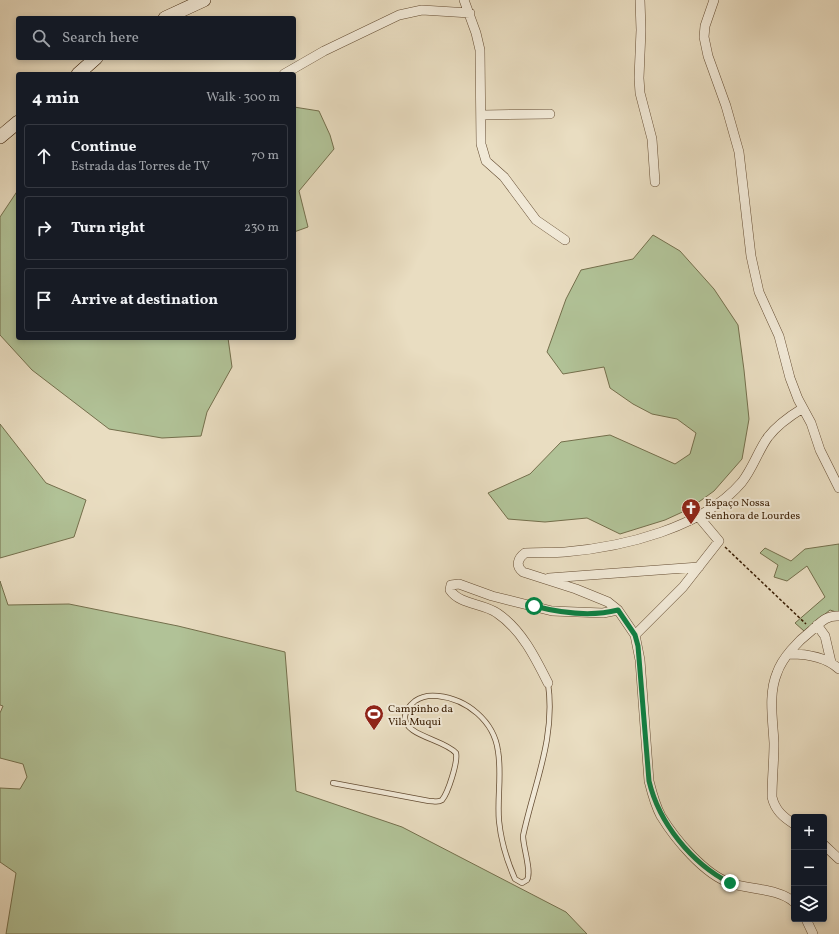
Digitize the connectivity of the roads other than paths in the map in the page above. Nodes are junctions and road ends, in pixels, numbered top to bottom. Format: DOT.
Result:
graph roads {
  1 [pos="204,0"];
  2 [pos="464,0"];
  3 [pos="640,0"];
  4 [pos="714,0"];
  5 [pos="470,13"];
  6 [pos="169,16"];
  7 [pos="94,60"];
  8 [pos="80,72"];
  9 [pos="287,72"];
  10 [pos="550,114"];
  11 [pos="482,115"];
  12 [pos="16,124"];
  13 [pos="0,137"];
  14 [pos="655,182"];
  15 [pos="565,240"];
  16 [pos="803,408"];
  17 [pos="839,488"];
  18 [pos="698,516"];
  19 [pos="699,567"];
  20 [pos="545,579"];
  21 [pos="618,610"];
  22 [pos="839,616"];
  23 [pos="817,626"];
  24 [pos="635,635"];
  25 [pos="790,654"];
  26 [pos="831,662"];
  27 [pos="839,669"];
  28 [pos="548,683"];
  29 [pos="333,783"];
  30 [pos="791,822"];
  31 [pos="827,848"];
  32 [pos="839,859"];
  33 [pos="791,900"];
  34 [pos="807,922"];
  35 [pos="813,934"];
  1 -- 6 [label="main road"];
  2 -- 5 [label="street"];
  3 -- 14 [label="street"];
  4 -- 16 [label="street"];
  5 -- 9 [label="street"];
  5 -- 11 [label="street"];
  7 -- 8 [label="main road"];
  10 -- 11 [label="street"];
  11 -- 15 [label="street"];
  12 -- 13 [label="main road"];
  16 -- 17 [label="street"];
  16 -- 18 [label="street"];
  18 -- 19 [label="street"];
  18 -- 20 [label="street"];
  19 -- 20 [label="street"];
  19 -- 24 [label="street"];
  20 -- 21 [label="street"];
  21 -- 24 [label="street"];
  21 -- 28 [label="street"];
  22 -- 23 [label="street"];
  23 -- 25 [label="street"];
  23 -- 26 [label="street"];
  24 -- 33 [label="street"];
  25 -- 26 [label="street"];
  25 -- 30 [label="street"];
  26 -- 27 [label="street"];
  28 -- 29 [label="lane"];
  31 -- 32 [label="street"];
  34 -- 35 [label="street"];
}
